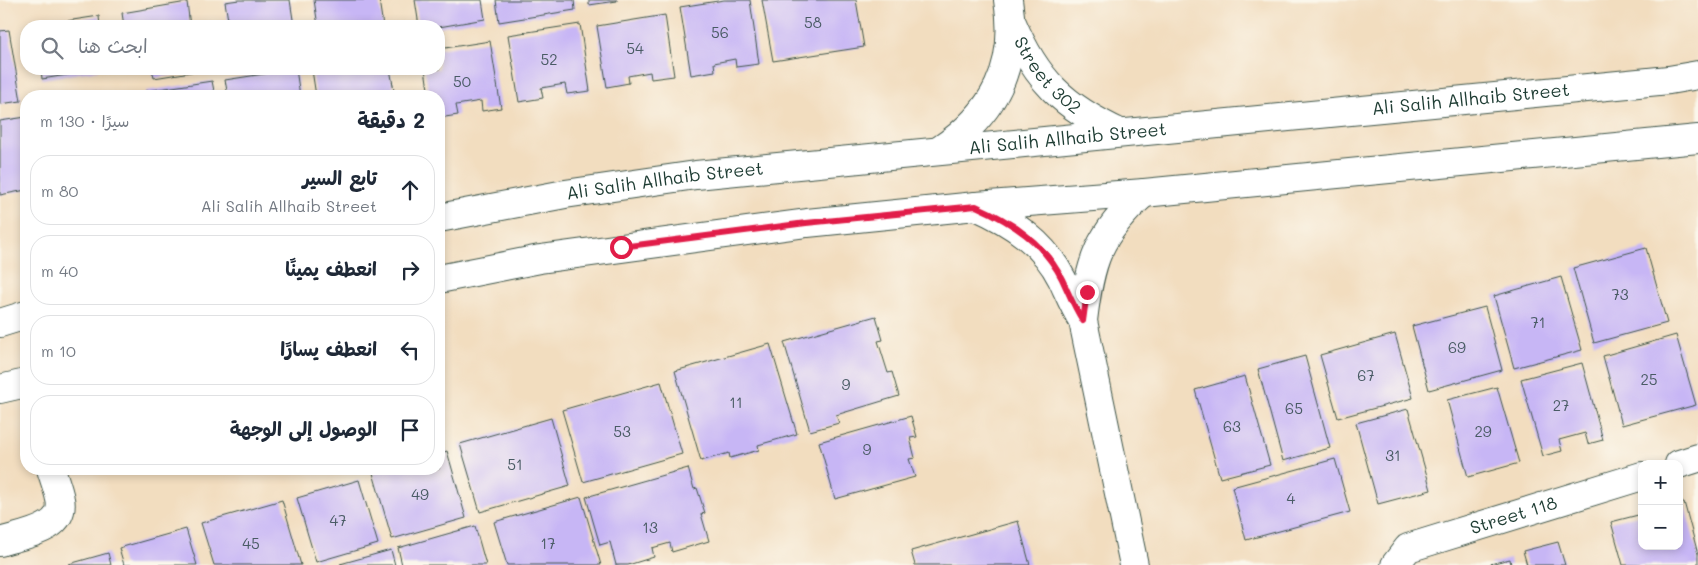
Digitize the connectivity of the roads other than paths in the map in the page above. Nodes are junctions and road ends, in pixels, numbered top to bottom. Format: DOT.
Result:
graph roads {
  1 [pos="1010,11"];
  2 [pos="1698,75"];
  3 [pos="1120,133"];
  4 [pos="1698,139"];
  5 [pos="940,150"];
  6 [pos="1144,193"];
  7 [pos="976,206"];
  8 [pos="445,217"];
  9 [pos="445,278"];
  10 [pos="20,318"];
  11 [pos="1083,321"];
  12 [pos="0,323"];
  13 [pos="1698,458"];
  14 [pos="1683,463"];
  15 [pos="53,475"];
  16 [pos="1638,477"];
  17 [pos="0,542"];
  18 [pos="1134,565"];
  19 [pos="1395,565"];
  1 -- 3 [label="street, Street 302"];
  1 -- 5 [label="street, Street 302"];
  2 -- 3 [label="street, Ali Salih Allhaib Street"];
  3 -- 5 [label="street, Ali Salih Allhaib Street"];
  4 -- 6 [label="street"];
  5 -- 8 [label="street, Ali Salih Allhaib Street"];
  6 -- 7 [label="street"];
  6 -- 11 [label="street"];
  7 -- 9 [label="street"];
  7 -- 11 [label="street"];
  10 -- 12 [label="street"];
  11 -- 18 [label="street"];
  13 -- 14 [label="street"];
  15 -- 17 [label="street"];
  16 -- 19 [label="street, Street 118"];
}
